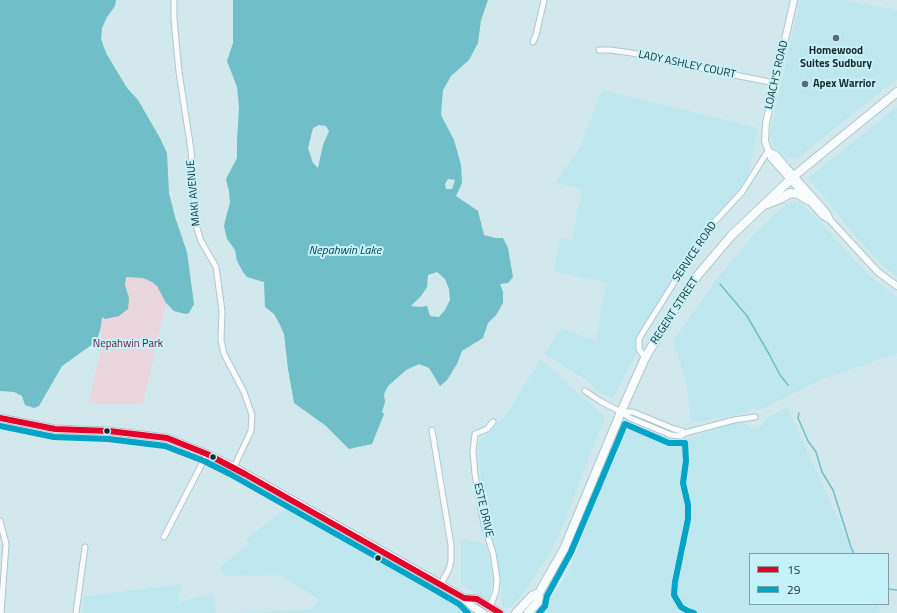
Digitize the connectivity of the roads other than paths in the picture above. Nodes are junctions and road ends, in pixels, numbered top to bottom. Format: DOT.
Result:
graph roads {
  1 [pos="174,0"];
  2 [pos="544,0"];
  3 [pos="794,0"];
  4 [pos="533,42"];
  5 [pos="599,50"];
  6 [pos="775,83"];
  7 [pos="897,92"];
  8 [pos="768,151"];
  9 [pos="792,178"];
  10 [pos="808,200"];
  11 [pos="762,206"];
  12 [pos="830,220"];
  13 [pos="897,286"];
  14 [pos="645,358"];
  15 [pos="585,391"];
  16 [pos="621,412"];
  17 [pos="755,417"];
  18 [pos="0,418"];
  19 [pos="493,422"];
  20 [pos="432,430"];
  21 [pos="207,454"];
  22 [pos="234,467"];
  23 [pos="0,521"];
  24 [pos="164,537"];
  25 [pos="85,547"];
  26 [pos="441,584"];
  27 [pos="539,593"];
  28 [pos="464,598"];
  29 [pos="490,607"];
  30 [pos="531,611"];
  31 [pos="1,613"];
  32 [pos="76,613"];
  33 [pos="483,613"];
  34 [pos="500,613"];
  35 [pos="516,613"];
  1 -- 22 [label="street, MAKI AVENUE"];
  2 -- 4 [label="street"];
  3 -- 6 [label="street, LOACH'S ROAD"];
  5 -- 6 [label="street, LADY ASHLEY COURT"];
  6 -- 8 [label="street, LOACH'S ROAD"];
  7 -- 9 [label="main road, REGENT STREET"];
  8 -- 9 [label="street"];
  8 -- 14 [label="street, SERVICE ROAD"];
  9 -- 10 [label="street"];
  9 -- 11 [label="main road, REGENT STREET"];
  9 -- 12 [label="street"];
  10 -- 11 [label="main road"];
  10 -- 12 [label="street"];
  11 -- 14 [label="main road, REGENT STREET"];
  12 -- 13 [label="street"];
  14 -- 16 [label="main road, REGENT STREET"];
  15 -- 16 [label="street"];
  16 -- 17 [label="street"];
  16 -- 27 [label="main road, REGENT STREET"];
  18 -- 21 [label="main road"];
  19 -- 29 [label="street, ESTE DRIVE"];
  20 -- 26 [label="street"];
  21 -- 22 [label="main road"];
  21 -- 24 [label="street"];
  22 -- 26 [label="main road"];
  23 -- 31 [label="street"];
  25 -- 32 [label="street"];
  26 -- 28 [label="main road"];
  27 -- 30 [label="main road, REGENT STREET"];
  27 -- 35 [label="main road, REGENT STREET"];
  28 -- 29 [label="main road"];
  28 -- 33 [label="main road"];
  29 -- 34 [label="main road"];
}
